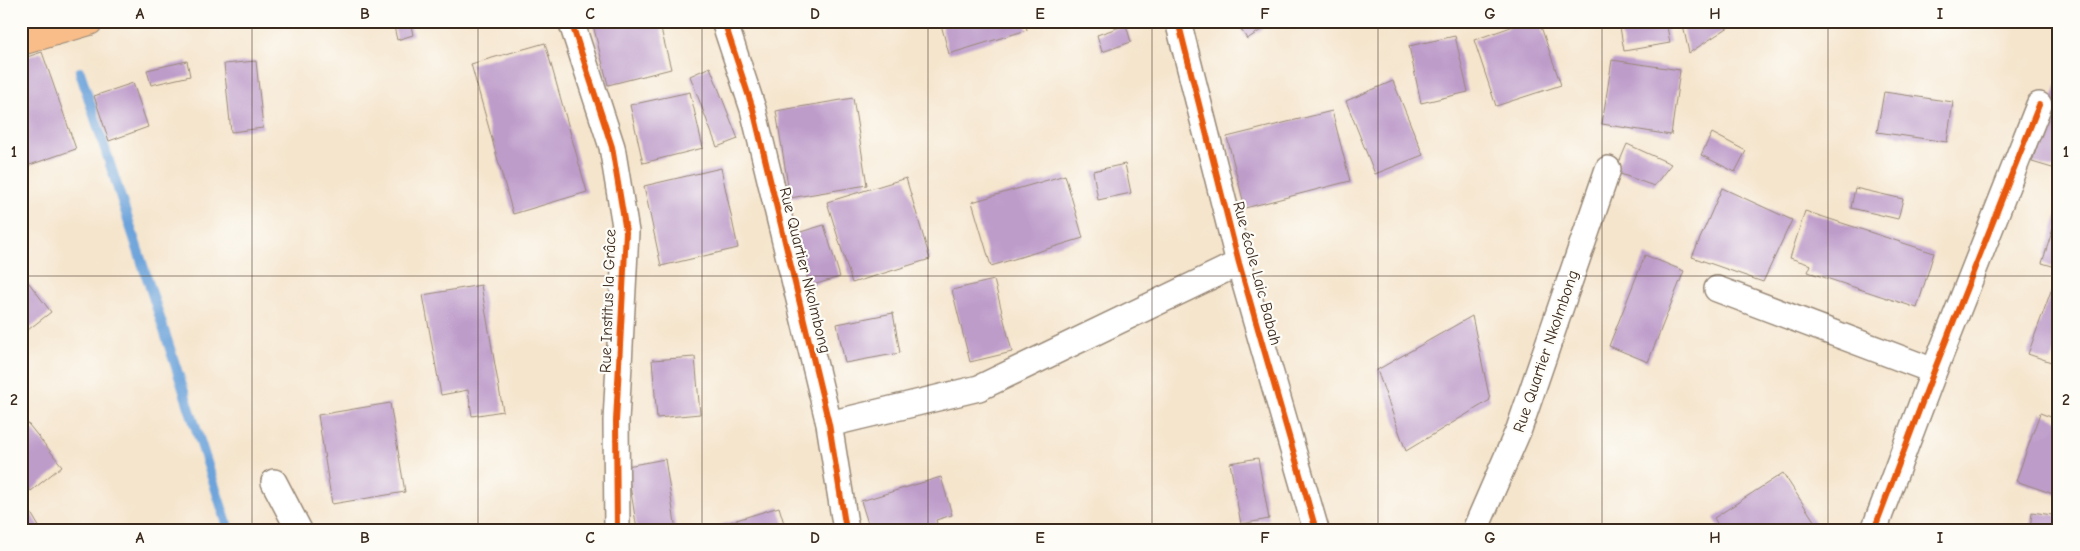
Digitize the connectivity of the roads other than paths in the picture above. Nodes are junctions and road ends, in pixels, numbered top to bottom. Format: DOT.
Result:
graph roads {
  1 [pos="89,21"];
  2 [pos="571,21"];
  3 [pos="724,21"];
  4 [pos="1178,21"];
  5 [pos="21,41"];
  6 [pos="2039,105"];
  7 [pos="1608,169"];
  8 [pos="1240,263"];
  9 [pos="1717,289"];
  10 [pos="1934,371"];
  11 [pos="829,424"];
  12 [pos="274,482"];
  13 [pos="299,530"];
  14 [pos="617,530"];
  15 [pos="846,530"];
  16 [pos="1316,530"];
  17 [pos="1475,530"];
  18 [pos="1874,530"];
  1 -- 5 [label="main road"];
  2 -- 14 [label="street, Rue Institus la Grâce"];
  3 -- 11 [label="street, Rue Quartier Nkolmbong"];
  4 -- 8 [label="street, Rue école Laic Babah"];
  6 -- 10 [label="street"];
  7 -- 17 [label="street, Rue Quartier Nkolmbong"];
  8 -- 11 [label="street"];
  8 -- 16 [label="street, Rue école Laic Babah"];
  9 -- 10 [label="street"];
  10 -- 18 [label="street"];
  11 -- 15 [label="street, Rue Quartier Nkolmbong"];
  12 -- 13 [label="street"];
}
